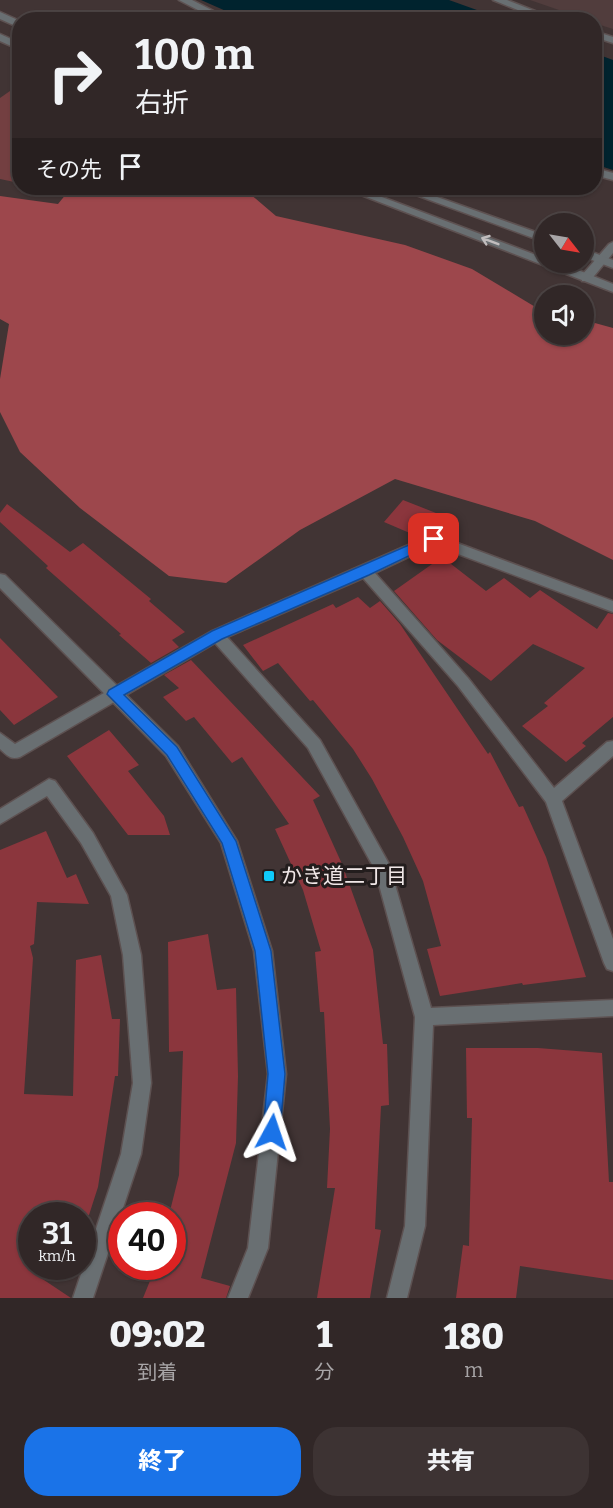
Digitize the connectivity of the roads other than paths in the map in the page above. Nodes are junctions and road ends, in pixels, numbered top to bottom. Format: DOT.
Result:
graph roads {
  1 [pos="184,0"];
  2 [pos="498,0"];
  3 [pos="209,12"];
  4 [pos="531,12"];
  5 [pos="368,195"];
  6 [pos="422,195"];
  7 [pos="534,235"];
  8 [pos="613,246"];
  9 [pos="534,258"];
  10 [pos="607,262"];
  11 [pos="573,273"];
  12 [pos="586,278"];
  13 [pos="613,288"];
  14 [pos="365,571"];
  15 [pos="0,579"];
  16 [pos="613,607"];
  17 [pos="217,635"];
  18 [pos="114,694"];
  19 [pos="0,739"];
  20 [pos="613,747"];
  21 [pos="553,799"];
  22 [pos="0,817"];
  23 [pos="613,963"];
  24 [pos="613,1008"];
  25 [pos="424,1017"];
  26 [pos="83,1298"];
  27 [pos="238,1298"];
  28 [pos="397,1298"];
  1 -- 3 [label="street"];
  2 -- 4 [label="street"];
  9 -- 5 [label="street, one-way"];
  6 -- 7 [label="street"];
  8 -- 10 [label="street"];
  10 -- 12 [label="street"];
  11 -- 12 [label="street"];
  12 -- 13 [label="street"];
  14 -- 16 [label="street"];
  14 -- 17 [label="street"];
  14 -- 21 [label="street"];
  15 -- 18 [label="street"];
  17 -- 18 [label="street"];
  17 -- 25 [label="street"];
  18 -- 19 [label="street"];
  18 -- 27 [label="street"];
  20 -- 21 [label="street"];
  21 -- 23 [label="street"];
  22 -- 26 [label="street"];
  24 -- 25 [label="street"];
  25 -- 28 [label="street"];
}
